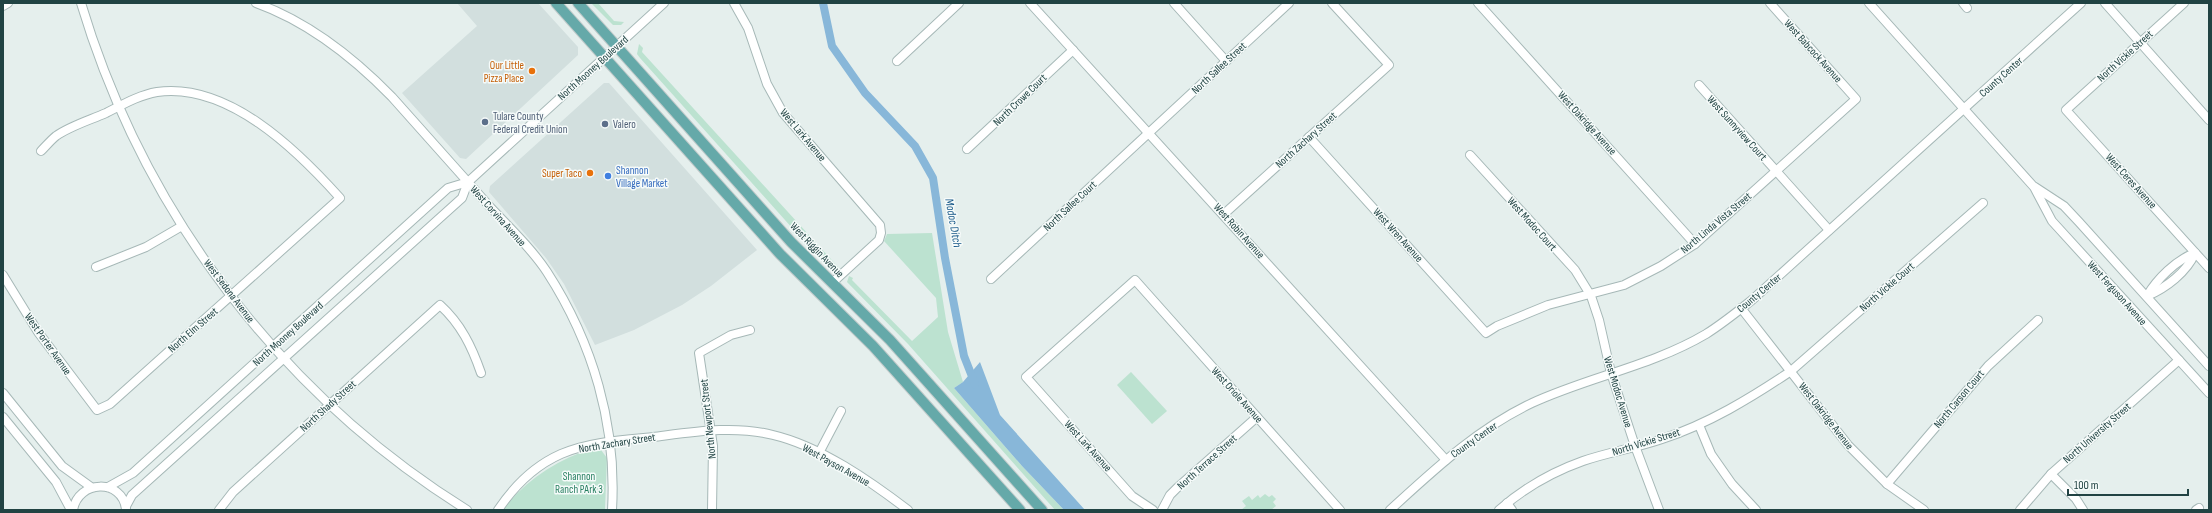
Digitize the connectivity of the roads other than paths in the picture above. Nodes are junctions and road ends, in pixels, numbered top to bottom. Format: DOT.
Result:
graph roads {
  1 [pos="8,3"];
  2 [pos="81,3"];
  3 [pos="256,3"];
  4 [pos="556,3"];
  5 [pos="578,3"];
  6 [pos="664,3"];
  7 [pos="734,3"];
  8 [pos="959,3"];
  9 [pos="1030,3"];
  10 [pos="1174,3"];
  11 [pos="1289,3"];
  12 [pos="1332,3"];
  13 [pos="1478,3"];
  14 [pos="1770,3"];
  15 [pos="1868,3"];
  16 [pos="2081,3"];
  17 [pos="2105,3"];
  18 [pos="2184,3"];
  19 [pos="3,6"];
  20 [pos="2141,42"];
  21 [pos="617,47"];
  22 [pos="1073,50"];
  23 [pos="605,58"];
  24 [pos="897,61"];
  25 [pos="1226,61"];
  26 [pos="1698,85"];
  27 [pos="1856,99"];
  28 [pos="119,107"];
  29 [pos="1965,109"];
  30 [pos="2066,110"];
  31 [pos="2209,120"];
  32 [pos="1150,133"];
  33 [pos="1309,136"];
  34 [pos="967,149"];
  35 [pos="41,151"];
  36 [pos="1470,155"];
  37 [pos="1776,172"];
  38 [pos="468,182"];
  39 [pos="2034,187"];
  40 [pos="1983,203"];
  41 [pos="1224,214"];
  42 [pos="182,226"];
  43 [pos="1829,230"];
  44 [pos="1695,244"];
  45 [pos="2195,253"];
  46 [pos="96,267"];
  47 [pos="2209,268"];
  48 [pos="3,275"];
  49 [pos="991,279"];
  50 [pos="1135,280"];
  51 [pos="832,283"];
  52 [pos="1591,296"];
  53 [pos="2147,296"];
  54 [pos="231,297"];
  55 [pos="1741,308"];
  56 [pos="2038,320"];
  57 [pos="750,330"];
  58 [pos="1486,333"];
  59 [pos="273,348"];
  60 [pos="282,358"];
  61 [pos="2179,360"];
  62 [pos="2209,366"];
  63 [pos="1791,371"];
  64 [pos="481,373"];
  65 [pos="1611,373"];
  66 [pos="3,393"];
  67 [pos="2209,393"];
  68 [pos="329,405"];
  69 [pos="97,410"];
  70 [pos="841,411"];
  71 [pos="3,417"];
  72 [pos="1257,417"];
  73 [pos="1699,424"];
  74 [pos="711,431"];
  75 [pos="610,442"];
  76 [pos="1634,446"];
  77 [pos="819,453"];
  78 [pos="1446,460"];
  79 [pos="2051,474"];
  80 [pos="1887,484"];
  81 [pos="91,487"];
  82 [pos="108,487"];
  83 [pos="1507,503"];
  84 [pos="126,508"];
  85 [pos="72,510"];
  86 [pos="219,510"];
  87 [pos="467,510"];
  88 [pos="498,510"];
  89 [pos="612,510"];
  90 [pos="712,510"];
  91 [pos="908,510"];
  92 [pos="1020,510"];
  93 [pos="1042,510"];
  94 [pos="1153,510"];
  95 [pos="1162,510"];
  96 [pos="1340,510"];
  97 [pos="1390,510"];
  98 [pos="1499,510"];
  99 [pos="1512,510"];
  100 [pos="1659,510"];
  101 [pos="1756,510"];
  102 [pos="1924,510"];
  103 [pos="2020,510"];
  104 [pos="2083,510"];
  1 -- 19 [label="street"];
  2 -- 28 [label="street, West Sedona Avenue"];
  3 -- 38 [label="street, West Corvina Avenue"];
  4 -- 23 [label="main road"];
  5 -- 21 [label="main road, West Riggin Avenue"];
  6 -- 21 [label="street, North Mooney Boulevard"];
  7 -- 51 [label="street, West Lark Avenue"];
  8 -- 24 [label="street"];
  9 -- 22 [label="street, West Robin Avenue"];
  10 -- 25 [label="street"];
  11 -- 25 [label="street, North Sallee Street"];
  12 -- 33 [label="street, North Zachary Street"];
  13 -- 44 [label="street, West Oakridge Avenue"];
  14 -- 27 [label="street, West Babcock Avenue"];
  15 -- 29 [label="street, West Ferguson Avenue"];
  16 -- 29 [label="street, County Center"];
  17 -- 20 [label="street"];
  18 -- 20 [label="street, North Vickie Street"];
  20 -- 30 [label="street, North Vickie Street"];
  20 -- 31 [label="street"];
  21 -- 23 [label="street, North Mooney Boulevard"];
  21 -- 51 [label="main road, West Riggin Avenue"];
  22 -- 32 [label="street, West Robin Avenue"];
  22 -- 34 [label="street, North Crowe Court"];
  23 -- 38 [label="street, North Mooney Boulevard"];
  23 -- 92 [label="main road"];
  25 -- 32 [label="street, North Sallee Street"];
  26 -- 37 [label="street, West Sunnyview Court"];
  27 -- 37 [label="street, North Linda Vista Street"];
  28 -- 35 [label="street"];
  28 -- 42 [label="street, West Sedona Avenue"];
  28 -- 54 [label="street, North Elm Street"];
  29 -- 39 [label="street, West Ferguson Avenue"];
  29 -- 43 [label="street, County Center"];
  30 -- 45 [label="street, West Ceres Avenue"];
  32 -- 41 [label="street, West Robin Avenue"];
  32 -- 49 [label="street, North Sallee Court"];
  33 -- 41 [label="street, North Zachary Street"];
  33 -- 58 [label="street, West Wren Avenue"];
  36 -- 52 [label="street, West Modoc Court"];
  37 -- 43 [label="street, West Sunnyview Court"];
  37 -- 44 [label="street, North Linda Vista Street"];
  38 -- 59 [label="street, North Mooney Boulevard"];
  38 -- 60 [label="street, North Mooney Boulevard"];
  38 -- 75 [label="street, West Corvina Avenue"];
  39 -- 53 [label="street, West Ferguson Avenue"];
  39 -- 61 [label="street, West Ferguson Avenue"];
  40 -- 63 [label="street, North Vickie Court"];
  41 -- 78 [label="street, West Robin Avenue"];
  42 -- 46 [label="street"];
  42 -- 54 [label="street, West Sedona Avenue"];
  43 -- 55 [label="street, County Center"];
  44 -- 52 [label="street, North Linda Vista Street"];
  45 -- 47 [label="street, West Ceres Avenue"];
  45 -- 53 [label="street"];
  48 -- 69 [label="street, West Porter Avenue"];
  50 -- 72 [label="street, West Oriole Avenue"];
  50 -- 94 [label="street, West Lark Avenue"];
  51 -- 93 [label="main road, West Riggin Avenue"];
  52 -- 58 [label="street, North Linda Vista Street"];
  52 -- 65 [label="street, West Modoc Avenue"];
  53 -- 62 [label="street, West Ferguson Avenue"];
  54 -- 59 [label="street, West Sedona Avenue"];
  54 -- 69 [label="street, North Elm Street"];
  55 -- 63 [label="street, West Oakridge Avenue"];
  55 -- 65 [label="street, County Center"];
  56 -- 80 [label="street, North Carson Court"];
  57 -- 74 [label="street, North Newport Street"];
  59 -- 60 [label="street, West Sedona Avenue"];
  59 -- 82 [label="street, North Mooney Boulevard"];
  60 -- 68 [label="street, West Sedona Avenue"];
  60 -- 84 [label="street, North Mooney Boulevard"];
  61 -- 67 [label="street, West Ferguson Avenue"];
  61 -- 79 [label="street, North University Street"];
  63 -- 73 [label="street, North Vickie Street"];
  63 -- 80 [label="street, West Oakridge Avenue"];
  64 -- 68 [label="street, North Shady Street"];
  65 -- 76 [label="street, West Modoc Avenue"];
  65 -- 78 [label="street, County Center"];
  66 -- 81 [label="street"];
  68 -- 86 [label="street, North Shady Street"];
  68 -- 87 [label="street, West Sedona Avenue"];
  70 -- 77 [label="street"];
  71 -- 85 [label="street"];
  72 -- 95 [label="street, North Terrace Street"];
  72 -- 96 [label="street, West Oriole Avenue"];
  73 -- 76 [label="street, North Vickie Street"];
  73 -- 101 [label="street"];
  74 -- 75 [label="street, North Zachary Street"];
  74 -- 77 [label="street, West Payson Avenue"];
  74 -- 90 [label="street, North Newport Street"];
  75 -- 88 [label="street, North Zachary Street"];
  75 -- 89 [label="street, West Corvina Avenue"];
  76 -- 83 [label="street, North Vickie Street"];
  76 -- 100 [label="street, West Modoc Avenue"];
  77 -- 91 [label="street, West Payson Avenue"];
  78 -- 97 [label="street, County Center"];
  79 -- 103 [label="street, North University Street"];
  79 -- 104 [label="street"];
  80 -- 102 [label="street, West Oakridge Avenue"];
  81 -- 82 [label="street"];
  81 -- 85 [label="street"];
  82 -- 84 [label="street"];
  83 -- 98 [label="street, North Vickie Street"];
  83 -- 99 [label="street"];
}
